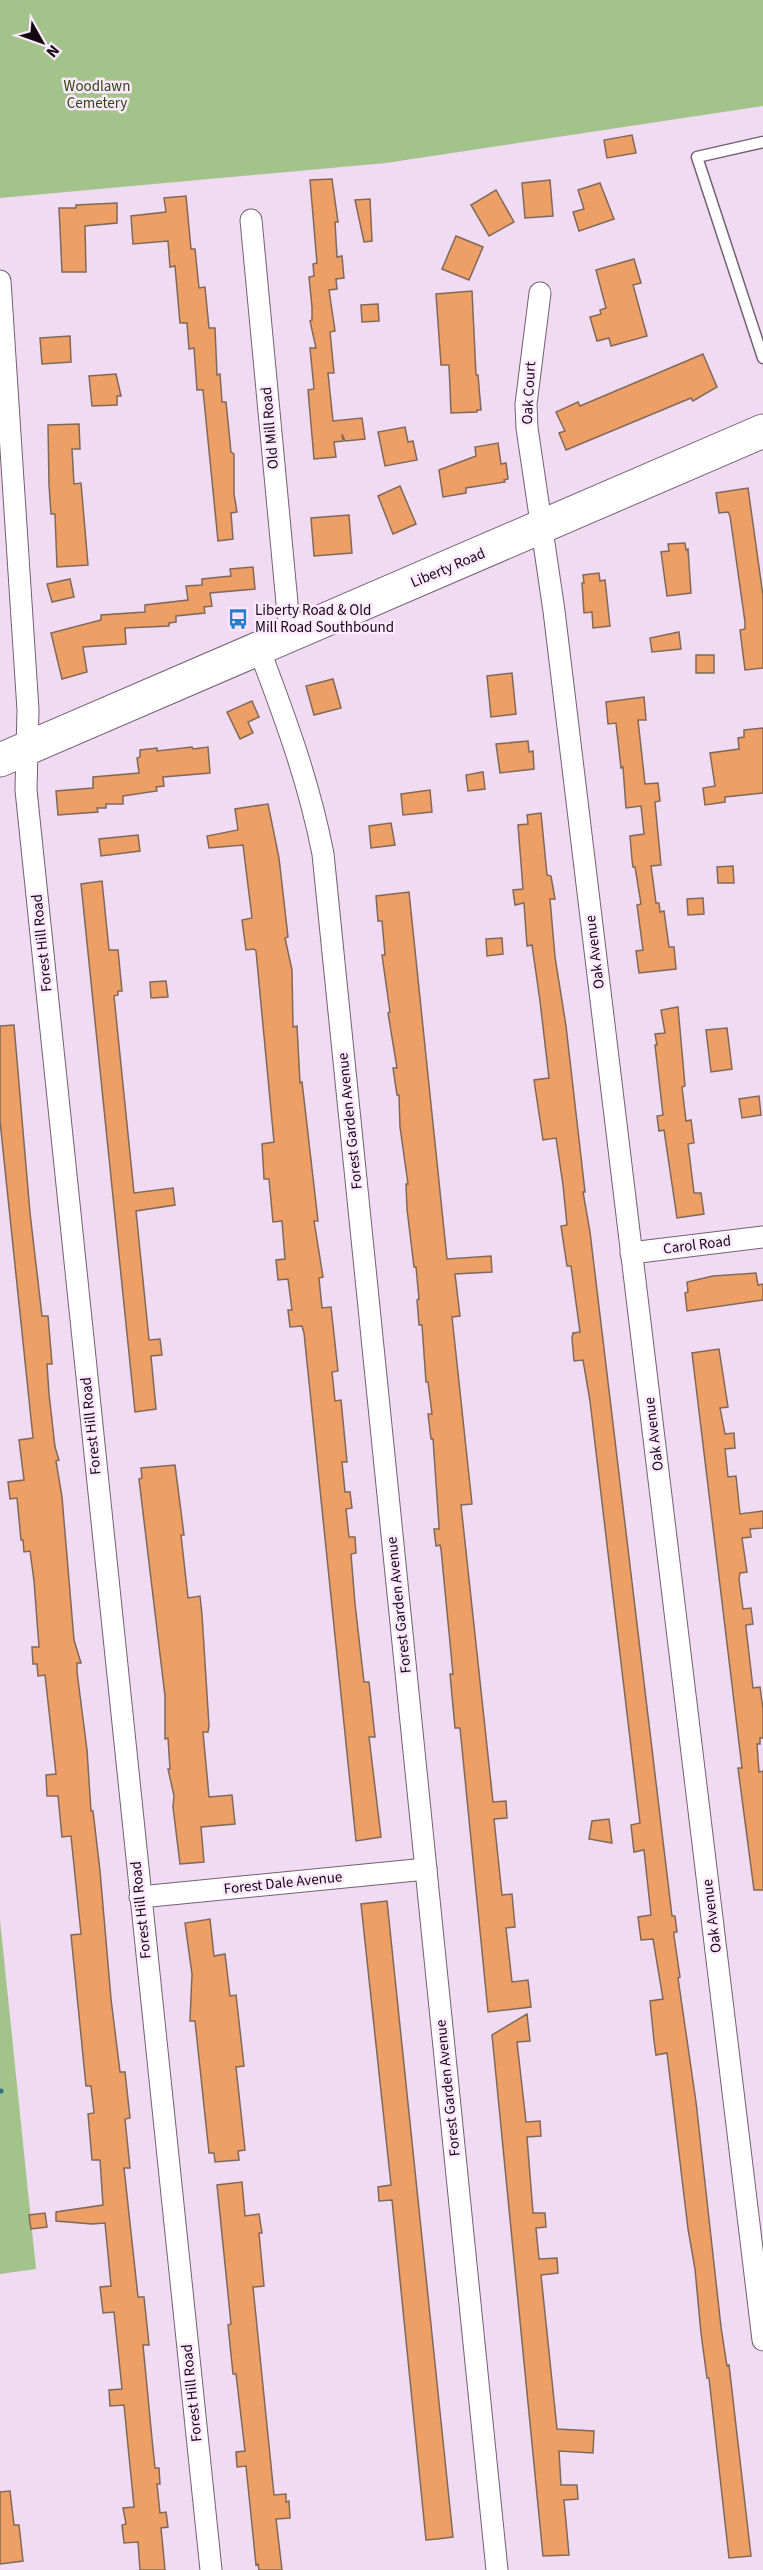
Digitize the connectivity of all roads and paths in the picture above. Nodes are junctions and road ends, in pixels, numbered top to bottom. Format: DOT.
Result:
graph roads {
  1 [pos="763,142"];
  2 [pos="250,220"];
  3 [pos="0,281"];
  4 [pos="540,293"];
  5 [pos="763,358"];
  6 [pos="763,432"];
  7 [pos="541,529"];
  8 [pos="290,635"];
  9 [pos="259,649"];
  10 [pos="14,754"];
  11 [pos="763,1237"];
  12 [pos="631,1253"];
  13 [pos="426,1869"];
  14 [pos="140,1897"];
  15 [pos="754,2194"];
  16 [pos="763,2340"];
  17 [pos="211,2570"];
  18 [pos="497,2570"];
  1 -- 5 [label="lane"];
  2 -- 8 [label="street, Old Mill Road"];
  3 -- 10 [label="street, Forest Hill Road"];
  4 -- 7 [label="street, Oak Court"];
  6 -- 7 [label="main road, Liberty Road"];
  7 -- 8 [label="main road, Liberty Road"];
  7 -- 12 [label="street, Oak Avenue"];
  8 -- 9 [label="main road, Liberty Road"];
  9 -- 10 [label="main road, Liberty Road"];
  9 -- 13 [label="street, Forest Garden Avenue"];
  10 -- 14 [label="street, Forest Hill Road"];
  11 -- 12 [label="street, Carol Road"];
  12 -- 15 [label="street, Oak Avenue"];
  13 -- 14 [label="street, Forest Dale Avenue"];
  13 -- 18 [label="street, Forest Garden Avenue"];
  14 -- 17 [label="street, Forest Hill Road"];
  15 -- 16 [label="street, Oak Avenue"];
}
